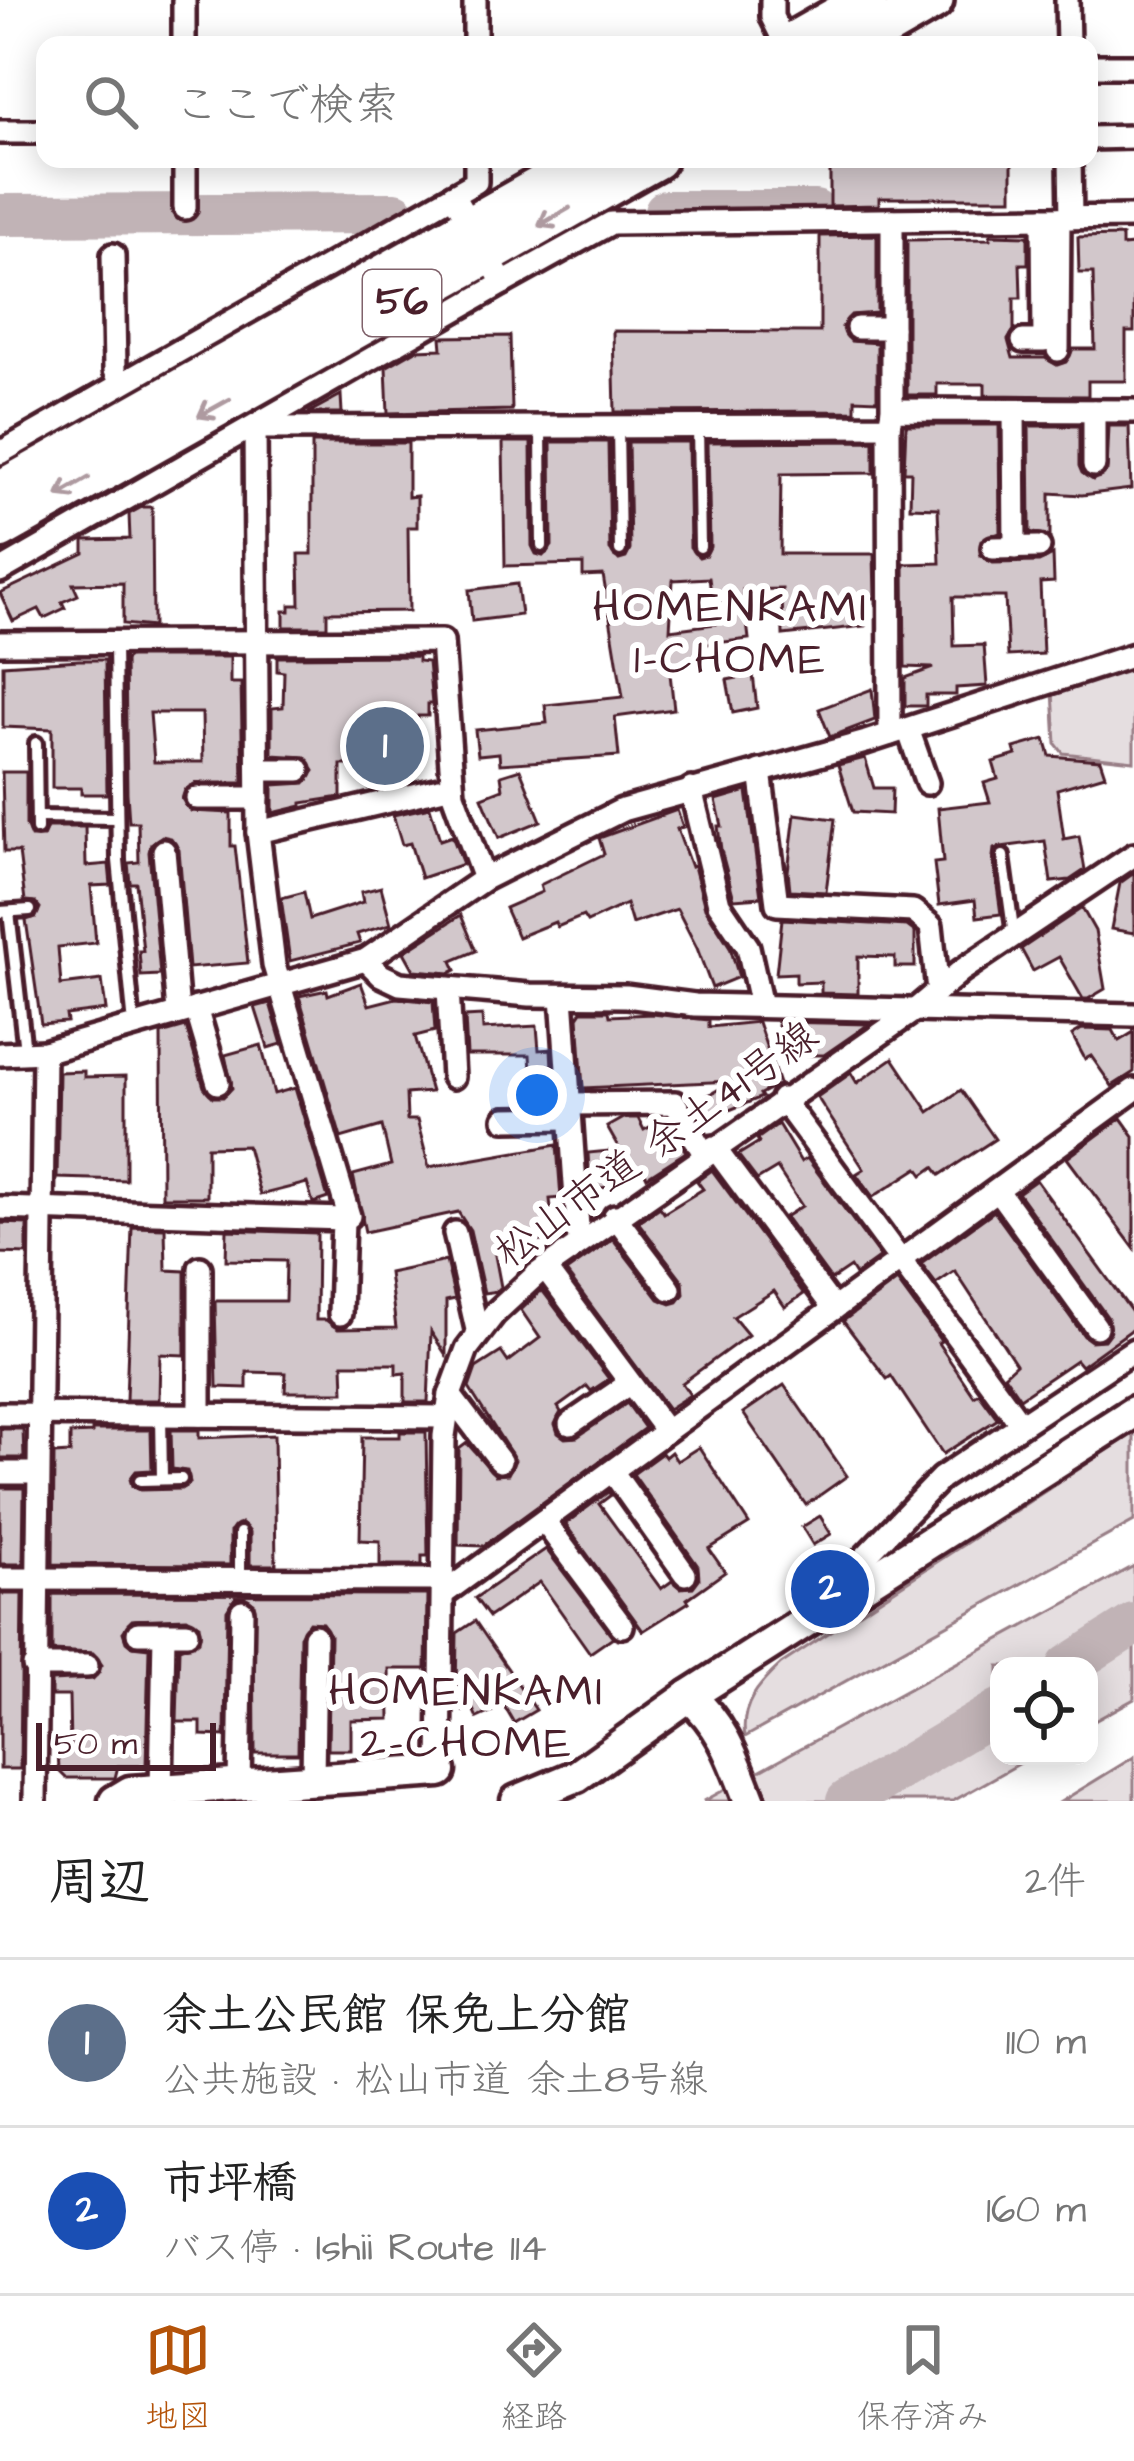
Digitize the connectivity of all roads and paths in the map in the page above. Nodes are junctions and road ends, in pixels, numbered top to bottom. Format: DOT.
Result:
graph roads {
  1 [pos="184,0"];
  2 [pos="475,0"];
  3 [pos="772,0"];
  4 [pos="866,0"];
  5 [pos="933,0"];
  6 [pos="1067,0"];
  7 [pos="184,36"];
  8 [pos="476,36"];
  9 [pos="782,36"];
  10 [pos="803,36"];
  11 [pos="871,36"];
  12 [pos="1068,36"];
  13 [pos="1098,66"];
  14 [pos="1134,66"];
  15 [pos="0,132"];
  16 [pos="36,132"];
  17 [pos="1134,137"];
  18 [pos="1098,138"];
  19 [pos="185,168"];
  20 [pos="476,168"];
  21 [pos="577,168"];
  22 [pos="636,168"];
  23 [pos="1068,168"];
  24 [pos="185,208"];
  25 [pos="1058,218"];
  26 [pos="1134,218"];
  27 [pos="892,220"];
  28 [pos="479,240"];
  29 [pos="113,255"];
  30 [pos="857,328"];
  31 [pos="892,328"];
  32 [pos="1023,341"];
  33 [pos="1058,350"];
  34 [pos="1014,411"];
  35 [pos="1094,411"];
  36 [pos="1134,411"];
  37 [pos="133,415"];
  38 [pos="891,418"];
  39 [pos="256,427"];
  40 [pos="541,427"];
  41 [pos="618,427"];
  42 [pos="698,427"];
  43 [pos="0,453"];
  44 [pos="1094,465"];
  45 [pos="0,490"];
  46 [pos="0,529"];
  47 [pos="542,546"];
  48 [pos="700,547"];
  49 [pos="1039,547"];
  50 [pos="620,550"];
  51 [pos="0,571"];
  52 [pos="0,643"];
  53 [pos="116,643"];
  54 [pos="257,643"];
  55 [pos="1134,655"];
  56 [pos="899,731"];
  57 [pos="36,742"];
  58 [pos="258,770"];
  59 [pos="299,770"];
  60 [pos="760,771"];
  61 [pos="927,783"];
  62 [pos="452,786"];
  63 [pos="691,789"];
  64 [pos="196,798"];
  65 [pos="258,798"];
  66 [pos="117,818"];
  67 [pos="258,832"];
  68 [pos="164,851"];
  69 [pos="1134,855"];
  70 [pos="1004,856"];
  71 [pos="484,879"];
  72 [pos="30,910"];
  73 [pos="5,912"];
  74 [pos="1014,936"];
  75 [pos="366,960"];
  76 [pos="280,985"];
  77 [pos="448,989"];
  78 [pos="938,991"];
  79 [pos="562,996"];
  80 [pos="761,1006"];
  81 [pos="187,1010"];
  82 [pos="915,1010"];
  83 [pos="1134,1015"];
  84 [pos="134,1026"];
  85 [pos="34,1052"];
  86 [pos="0,1054"];
  87 [pos="454,1077"];
  88 [pos="218,1083"];
  89 [pos="782,1099"];
  90 [pos="1130,1101"];
  91 [pos="570,1111"];
  92 [pos="505,1119"];
  93 [pos="709,1150"];
  94 [pos="998,1191"];
  95 [pos="0,1208"];
  96 [pos="42,1208"];
  97 [pos="615,1216"];
  98 [pos="343,1219"];
  99 [pos="455,1233"];
  100 [pos="578,1242"];
  101 [pos="900,1260"];
  102 [pos="200,1268"];
  103 [pos="544,1268"];
  104 [pos="670,1289"];
  105 [pos="834,1309"];
  106 [pos="1093,1311"];
  107 [pos="340,1314"];
  108 [pos="478,1334"];
  109 [pos="1134,1350"];
  110 [pos="630,1383"];
  111 [pos="448,1406"];
  112 [pos="1134,1412"];
  113 [pos="0,1414"];
  114 [pos="38,1414"];
  115 [pos="161,1414"];
  116 [pos="200,1415"];
  117 [pos="1020,1423"];
  118 [pos="570,1424"];
  119 [pos="666,1431"];
  120 [pos="500,1461"];
  121 [pos="612,1471"];
  122 [pos="0,1473"];
  123 [pos="38,1473"];
  124 [pos="162,1479"];
  125 [pos="181,1479"];
  126 [pos="140,1480"];
  127 [pos="544,1521"];
  128 [pos="239,1533"];
  129 [pos="685,1574"];
  130 [pos="0,1579"];
  131 [pos="36,1580"];
  132 [pos="241,1580"];
  133 [pos="443,1587"];
  134 [pos="853,1592"];
  135 [pos="242,1611"];
  136 [pos="622,1626"];
  137 [pos="138,1633"];
  138 [pos="315,1636"];
  139 [pos="34,1666"];
  140 [pos="87,1666"];
  141 [pos="689,1696"];
  142 [pos="440,1771"];
  143 [pos="314,1780"];
  144 [pos="238,1785"];
  145 [pos="161,1791"];
  146 [pos="35,1801"];
  147 [pos="115,1801"];
  148 [pos="517,1801"];
  149 [pos="750,1801"];
  1 -- 7 [label="street"];
  2 -- 8 [label="street"];
  3 -- 9 [label="street"];
  4 -- 10 [label="highway"];
  5 -- 11 [label="highway"];
  6 -- 12 [label="street"];
  13 -- 14 [label="street"];
  15 -- 16 [label="street"];
  17 -- 18 [label="street"];
  19 -- 24 [label="street"];
  20 -- 28 [label="street"];
  21 -- 28 [label="highway, 56"];
  22 -- 28 [label="highway, 56, one-way"];
  23 -- 25 [label="street"];
  25 -- 26 [label="street"];
  25 -- 27 [label="street"];
  25 -- 32 [label="street"];
  25 -- 33 [label="street"];
  27 -- 28 [label="street"];
  27 -- 31 [label="street"];
  28 -- 37 [label="highway, 56"];
  28 -- 39 [label="street"];
  29 -- 37 [label="street"];
  30 -- 31 [label="street"];
  31 -- 38 [label="street"];
  34 -- 35 [label="street"];
  34 -- 38 [label="street"];
  34 -- 49 [label="street"];
  35 -- 36 [label="street"];
  35 -- 44 [label="street"];
  37 -- 43 [label="street"];
  37 -- 45 [label="highway, 56"];
  37 -- 46 [label="highway, 56, one-way"];
  38 -- 42 [label="street"];
  38 -- 56 [label="street"];
  39 -- 40 [label="street"];
  39 -- 51 [label="street"];
  39 -- 54 [label="street"];
  40 -- 41 [label="street"];
  40 -- 47 [label="lane"];
  41 -- 42 [label="street"];
  41 -- 50 [label="lane"];
  42 -- 48 [label="lane"];
  52 -- 53 [label="street"];
  53 -- 54 [label="street"];
  53 -- 66 [label="lane"];
  54 -- 58 [label="street"];
  54 -- 62 [label="street"];
  55 -- 56 [label="street"];
  56 -- 60 [label="street"];
  56 -- 61 [label="street"];
  57 -- 66 [label="lane"];
  58 -- 59 [label="street"];
  58 -- 65 [label="street"];
  60 -- 63 [label="street"];
  60 -- 78 [label="street"];
  62 -- 67 [label="street"];
  62 -- 71 [label="street"];
  63 -- 71 [label="street"];
  63 -- 80 [label="street"];
  64 -- 65 [label="street"];
  65 -- 67 [label="street"];
  66 -- 84 [label="lane"];
  67 -- 76 [label="street"];
  68 -- 81 [label="street"];
  69 -- 74 [label="street, 松山市道 余土41号線"];
  70 -- 74 [label="lane"];
  71 -- 75 [label="street"];
  72 -- 73 [label="lane"];
  73 -- 85 [label="lane"];
  74 -- 78 [label="street, 松山市道 余土41号線"];
  75 -- 76 [label="street"];
  75 -- 77 [label="street"];
  76 -- 81 [label="street"];
  76 -- 98 [label="street"];
  77 -- 79 [label="street"];
  77 -- 87 [label="street"];
  78 -- 82 [label="street, 松山市道 余土41号線"];
  79 -- 80 [label="street"];
  79 -- 91 [label="street"];
  80 -- 82 [label="street"];
  81 -- 84 [label="street"];
  81 -- 88 [label="street"];
  82 -- 83 [label="street"];
  82 -- 89 [label="street, 松山市道 余土41号線"];
  84 -- 85 [label="street"];
  85 -- 86 [label="street"];
  85 -- 96 [label="street"];
  89 -- 93 [label="street, 松山市道 余土41号線"];
  89 -- 101 [label="street"];
  90 -- 94 [label="street"];
  91 -- 92 [label="street"];
  91 -- 93 [label="street"];
  91 -- 100 [label="street"];
  93 -- 97 [label="street, 松山市道 余土41号線"];
  93 -- 105 [label="street"];
  94 -- 101 [label="street"];
  94 -- 106 [label="street"];
  95 -- 96 [label="street"];
  96 -- 98 [label="street"];
  96 -- 114 [label="street"];
  97 -- 100 [label="street, 松山市道 余土41号線"];
  97 -- 104 [label="street"];
  98 -- 107 [label="street"];
  99 -- 108 [label="street"];
  100 -- 103 [label="street, 松山市道 余土41号線"];
  101 -- 105 [label="street"];
  101 -- 117 [label="street"];
  102 -- 116 [label="street"];
  103 -- 108 [label="street, 松山市道 余土41号線"];
  103 -- 110 [label="street"];
  105 -- 119 [label="street"];
  108 -- 111 [label="street, 松山市道 余土41号線"];
  109 -- 117 [label="street"];
  110 -- 118 [label="street"];
  110 -- 119 [label="street"];
  111 -- 116 [label="street"];
  111 -- 120 [label="street"];
  111 -- 133 [label="street, 松山市道 余土41号線"];
  112 -- 134 [label="main road"];
  113 -- 114 [label="street"];
  114 -- 115 [label="street"];
  114 -- 123 [label="street"];
  115 -- 116 [label="street"];
  115 -- 124 [label="lane"];
  117 -- 134 [label="street"];
  119 -- 121 [label="street"];
  121 -- 127 [label="street"];
  121 -- 129 [label="street"];
  122 -- 123 [label="street"];
  123 -- 131 [label="street"];
  124 -- 125 [label="lane"];
  124 -- 126 [label="lane"];
  127 -- 133 [label="street"];
  127 -- 136 [label="street"];
  128 -- 132 [label="lane"];
  130 -- 131 [label="street"];
  131 -- 132 [label="street"];
  131 -- 139 [label="street"];
  132 -- 133 [label="street"];
  133 -- 142 [label="street, 松山市道 余土41号線"];
  134 -- 141 [label="main road"];
  135 -- 144 [label="street"];
  137 -- 145 [label="street"];
  138 -- 143 [label="street"];
  139 -- 140 [label="street"];
  139 -- 146 [label="street"];
  141 -- 148 [label="main road"];
  141 -- 149 [label="main road"];
  142 -- 143 [label="main road"];
  143 -- 144 [label="main road"];
  144 -- 145 [label="main road"];
  145 -- 147 [label="main road"];
}
